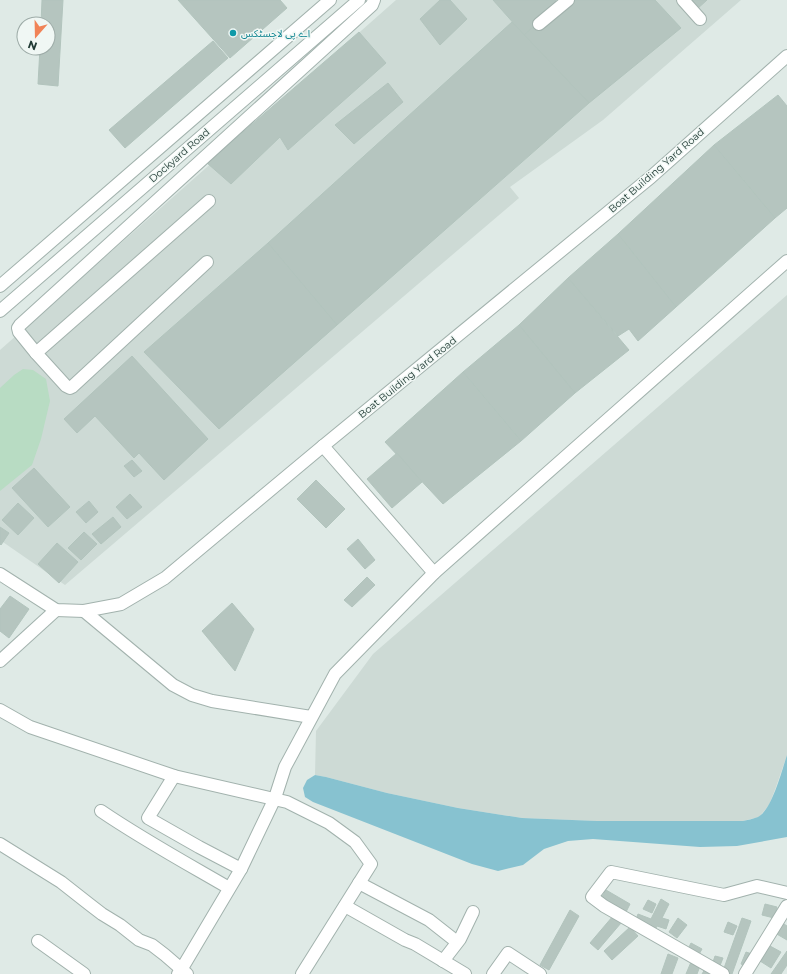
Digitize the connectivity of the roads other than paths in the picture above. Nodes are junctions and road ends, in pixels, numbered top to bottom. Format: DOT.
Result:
graph roads {
  1 [pos="330,0"];
  2 [pos="359,0"];
  3 [pos="374,0"];
  4 [pos="568,0"];
  5 [pos="683,0"];
  6 [pos="700,20"];
  7 [pos="539,24"];
  8 [pos="787,56"];
  9 [pos="210,201"];
  10 [pos="787,261"];
  11 [pos="208,262"];
  12 [pos="0,286"];
  13 [pos="0,311"];
  14 [pos="36,353"];
  15 [pos="323,446"];
  16 [pos="434,573"];
  17 [pos="0,574"];
  18 [pos="56,610"];
  19 [pos="84,612"];
  20 [pos="0,661"];
  21 [pos="0,710"];
  22 [pos="311,717"];
  23 [pos="174,776"];
  24 [pos="275,797"];
  25 [pos="101,811"];
  26 [pos="0,844"];
  27 [pos="241,869"];
  28 [pos="359,883"];
  29 [pos="229,888"];
  30 [pos="787,893"];
  31 [pos="345,906"];
  32 [pos="787,906"];
  33 [pos="473,912"];
  34 [pos="38,940"];
  35 [pos="457,942"];
  36 [pos="442,961"];
  37 [pos="182,973"];
  38 [pos="84,974"];
  39 [pos="302,974"];
  40 [pos="465,974"];
  41 [pos="493,974"];
  42 [pos="540,974"];
  43 [pos="724,974"];
  44 [pos="745,974"];
  1 -- 12 [label="street, Dockyard Road"];
  2 -- 13 [label="street, Dockyard Road"];
  3 -- 14 [label="street"];
  4 -- 7 [label="street"];
  5 -- 6 [label="street"];
  8 -- 15 [label="street, Boat Building Yard Road"];
  9 -- 14 [label="street"];
  10 -- 16 [label="street"];
  11 -- 14 [label="street"];
  15 -- 16 [label="street"];
  15 -- 19 [label="street, Boat Building Yard Road"];
  16 -- 22 [label="street"];
  17 -- 18 [label="street, Boat Building Yard Road"];
  18 -- 19 [label="street, Boat Building Yard Road"];
  18 -- 20 [label="street"];
  19 -- 22 [label="street"];
  21 -- 23 [label="street"];
  22 -- 24 [label="street"];
  23 -- 24 [label="street"];
  23 -- 27 [label="street"];
  24 -- 27 [label="street"];
  24 -- 28 [label="street"];
  25 -- 29 [label="street"];
  26 -- 37 [label="street"];
  27 -- 29 [label="street"];
  28 -- 31 [label="street"];
  28 -- 35 [label="street"];
  29 -- 37 [label="street"];
  30 -- 43 [label="street"];
  31 -- 36 [label="street"];
  31 -- 39 [label="street"];
  32 -- 44 [label="street"];
  33 -- 35 [label="street"];
  34 -- 38 [label="street"];
  35 -- 36 [label="street"];
  36 -- 40 [label="street"];
  41 -- 42 [label="street"];
}
